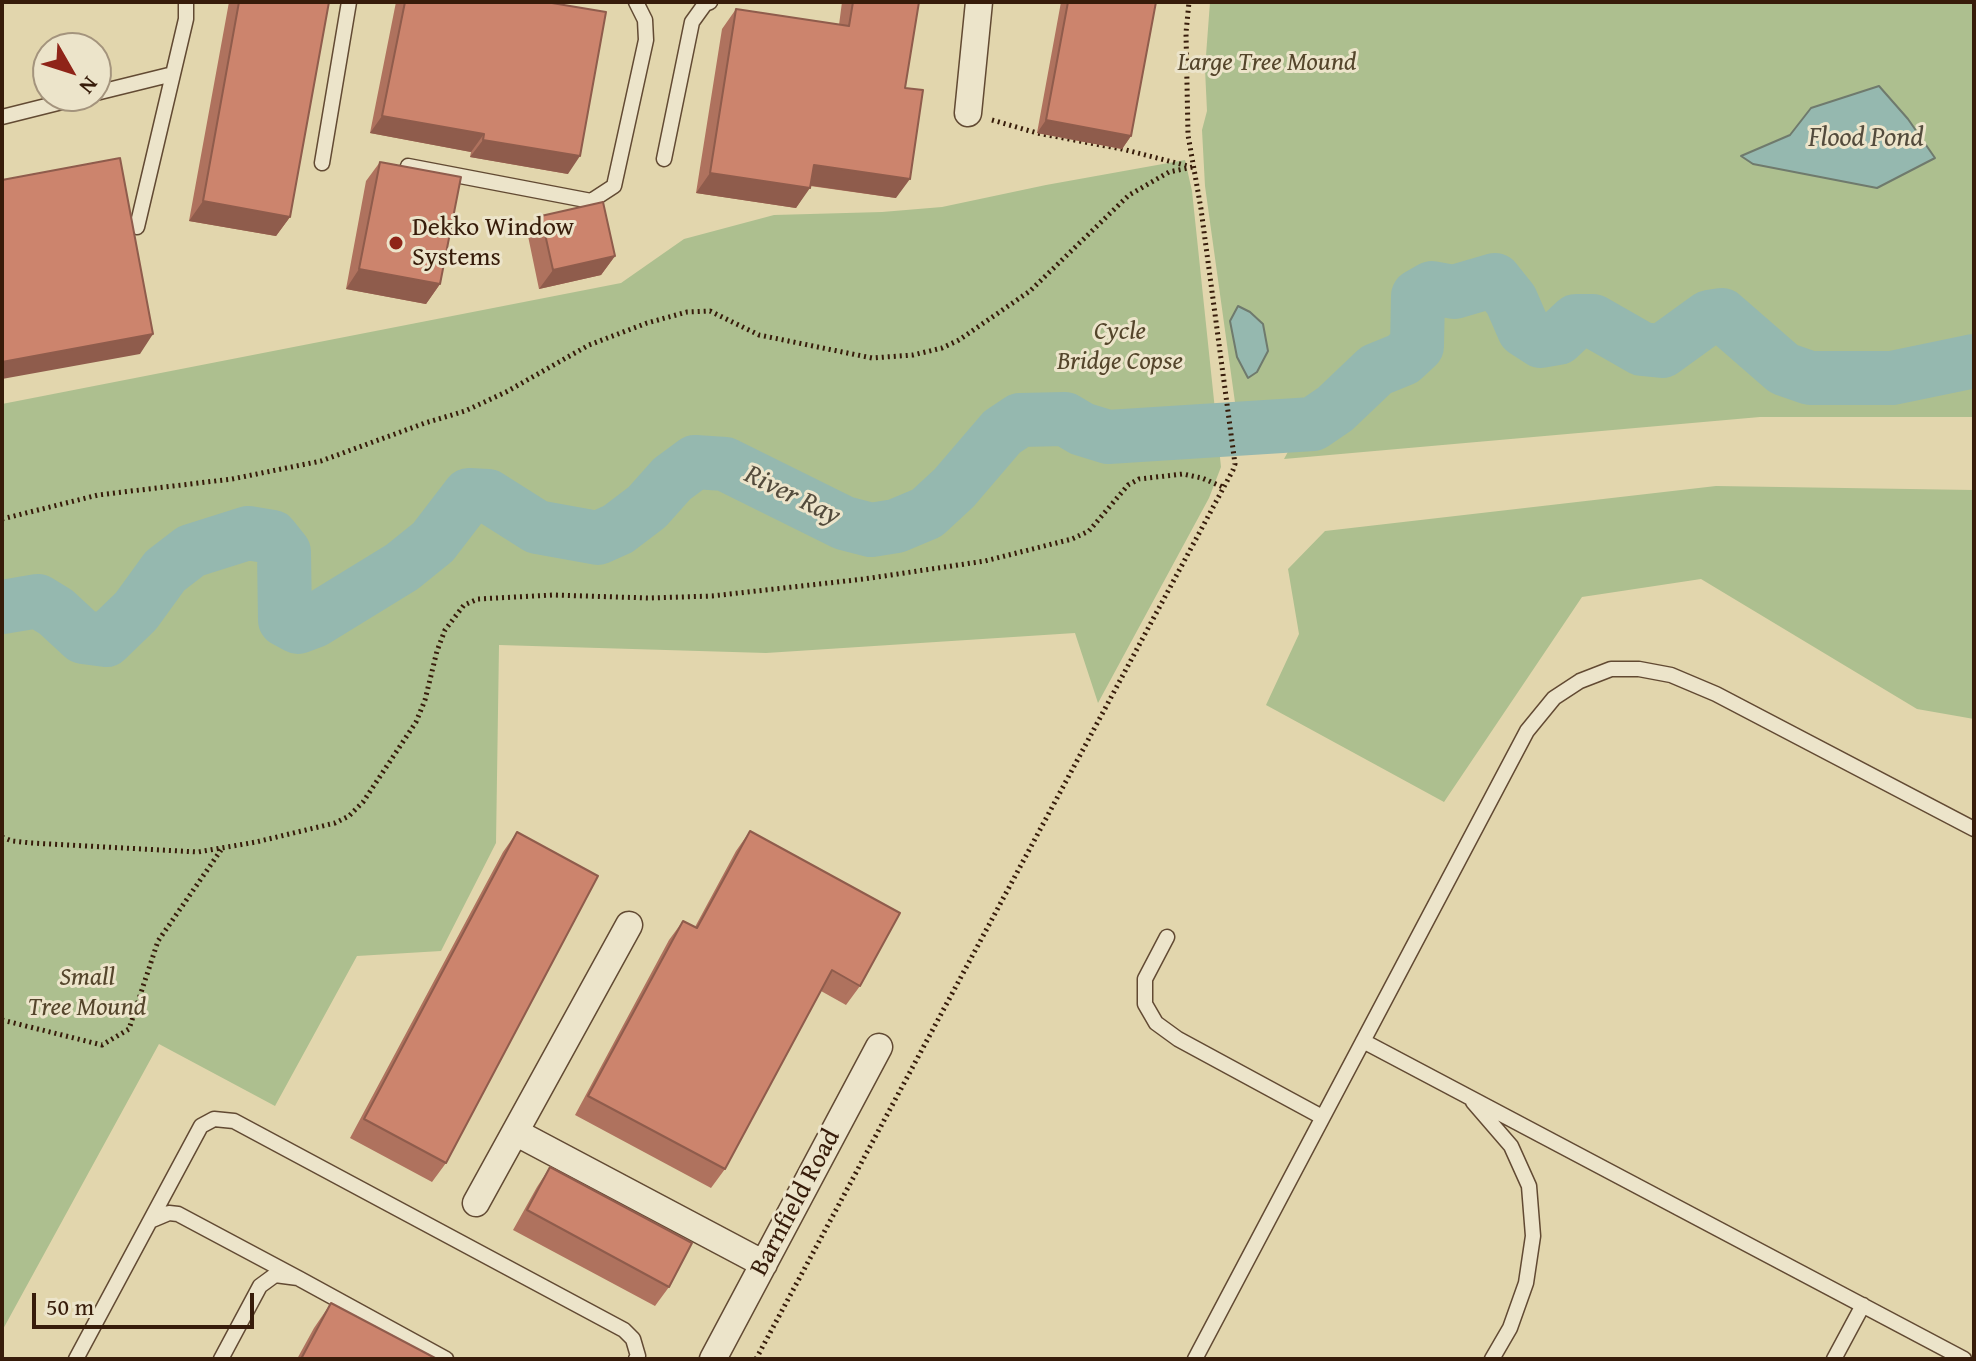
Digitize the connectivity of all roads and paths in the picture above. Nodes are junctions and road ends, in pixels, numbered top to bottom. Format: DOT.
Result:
graph roads {
  1 [pos="186,2"];
  2 [pos="349,2"];
  3 [pos="636,2"];
  4 [pos="710,2"];
  5 [pos="979,2"];
  6 [pos="1189,2"];
  7 [pos="173,74"];
  8 [pos="112,89"];
  9 [pos="32,110"];
  10 [pos="968,113"];
  11 [pos="2,117"];
  12 [pos="664,159"];
  13 [pos="322,163"];
  14 [pos="408,166"];
  15 [pos="1193,167"];
  16 [pos="137,227"];
  17 [pos="1225,488"];
  18 [pos="2,519"];
  19 [pos="1974,829"];
  20 [pos="2,837"];
  21 [pos="222,849"];
  22 [pos="629,925"];
  23 [pos="1167,937"];
  24 [pos="2,1020"];
  25 [pos="1363,1041"];
  26 [pos="879,1047"];
  27 [pos="1467,1096"];
  28 [pos="1322,1117"];
  29 [pos="515,1132"];
  30 [pos="476,1203"];
  31 [pos="150,1221"];
  32 [pos="764,1264"];
  33 [pos="298,1278"];
  34 [pos="1863,1305"];
  35 [pos="76,1359"];
  36 [pos="221,1359"];
  37 [pos="446,1359"];
  38 [pos="636,1359"];
  39 [pos="713,1359"];
  40 [pos="756,1359"];
  41 [pos="1195,1359"];
  42 [pos="1492,1359"];
  43 [pos="1834,1359"];
  44 [pos="1964,1359"];
  1 -- 7 [label="lane"];
  2 -- 13 [label="lane"];
  3 -- 14 [label="lane"];
  4 -- 12 [label="lane"];
  5 -- 10 [label="street"];
  6 -- 15 [label="path"];
  7 -- 8 [label="lane"];
  7 -- 16 [label="lane"];
  9 -- 11 [label="lane"];
  10 -- 15 [label="path"];
  15 -- 17 [label="path"];
  15 -- 18 [label="path"];
  17 -- 21 [label="path"];
  17 -- 40 [label="path"];
  19 -- 25 [label="lane"];
  20 -- 21 [label="path"];
  21 -- 24 [label="path"];
  22 -- 29 [label="street"];
  23 -- 28 [label="lane"];
  25 -- 27 [label="lane"];
  25 -- 28 [label="lane"];
  26 -- 32 [label="street, Barnfield Road"];
  27 -- 34 [label="lane"];
  27 -- 42 [label="lane"];
  28 -- 41 [label="lane"];
  29 -- 30 [label="street"];
  29 -- 32 [label="street"];
  31 -- 33 [label="lane"];
  31 -- 35 [label="lane"];
  31 -- 38 [label="lane"];
  32 -- 39 [label="street, Barnfield Road"];
  33 -- 36 [label="lane"];
  33 -- 37 [label="lane"];
  34 -- 43 [label="lane"];
  34 -- 44 [label="lane"];
}
